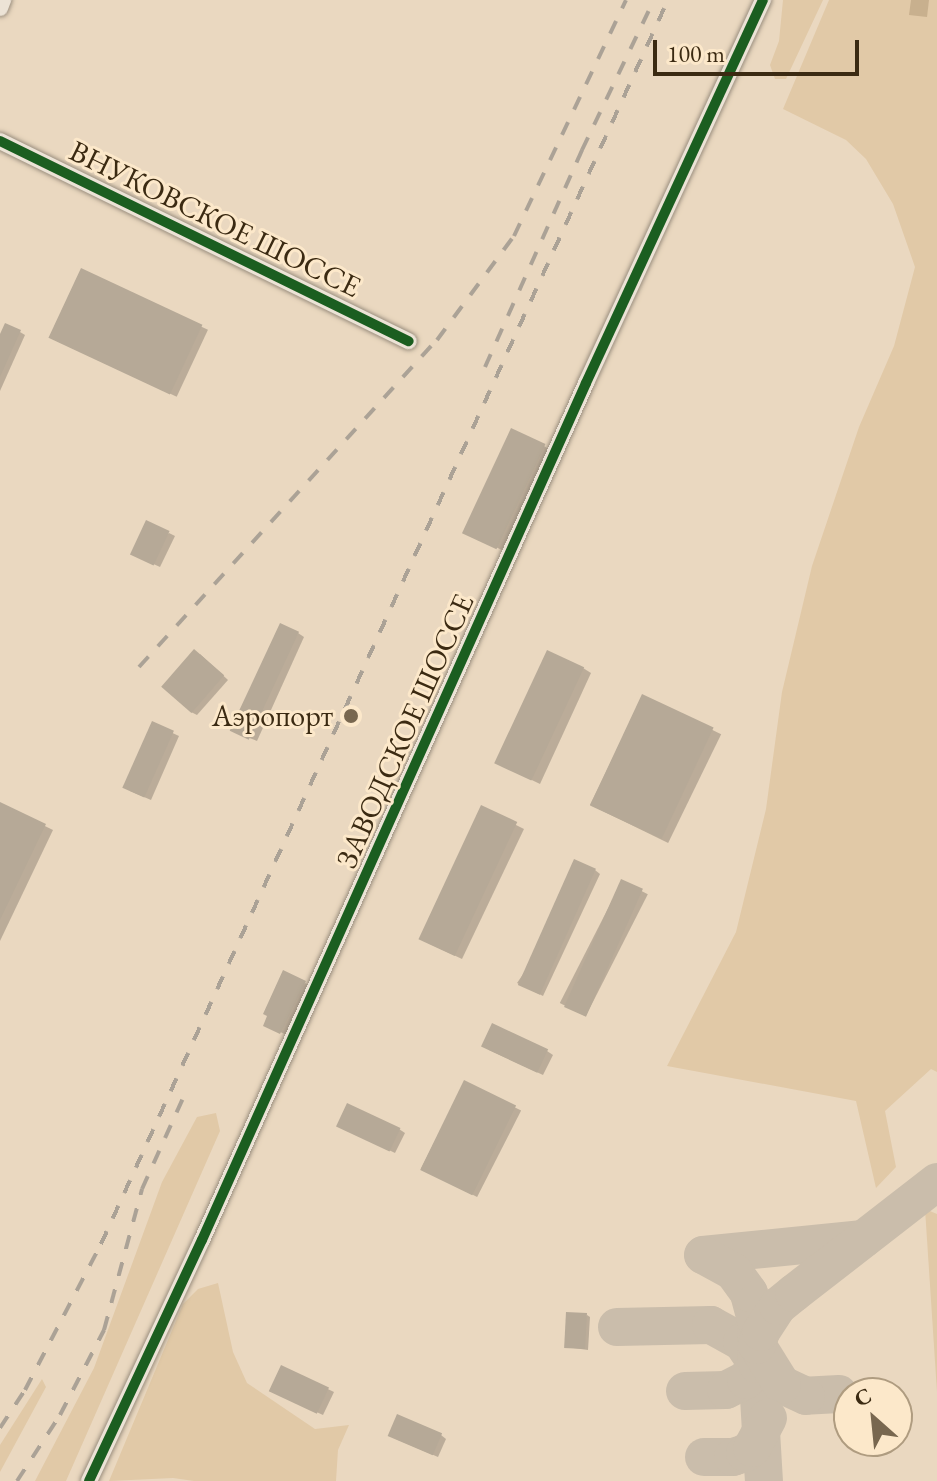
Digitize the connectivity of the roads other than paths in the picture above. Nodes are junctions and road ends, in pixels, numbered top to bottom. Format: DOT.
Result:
graph roads {
  1 [pos="3,0"];
  2 [pos="763,0"];
  3 [pos="0,8"];
  4 [pos="0,141"];
  5 [pos="409,341"];
  6 [pos="89,1481"];
  1 -- 3 [label="street"];
  2 -- 6 [label="street, ЗАВОДСКОЕ ШОССЕ"];
  4 -- 5 [label="street, ВНУКОВСКОЕ ШОССЕ"];
}
